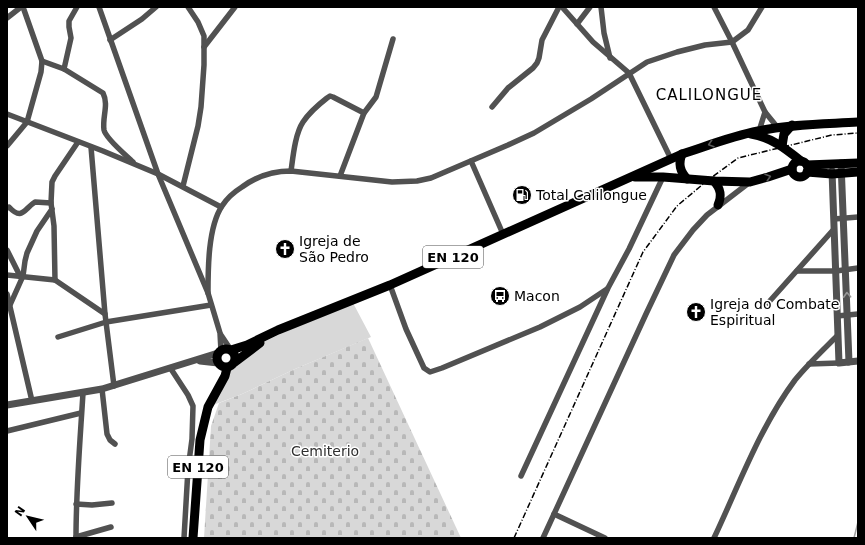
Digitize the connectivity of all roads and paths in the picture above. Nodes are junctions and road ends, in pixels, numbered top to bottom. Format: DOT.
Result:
graph roads {
  1 [pos="22,7"];
  2 [pos="77,7"];
  3 [pos="99,7"];
  4 [pos="156,7"];
  5 [pos="188,7"];
  6 [pos="235,7"];
  7 [pos="561,7"];
  8 [pos="590,7"];
  9 [pos="601,7"];
  10 [pos="762,7"];
  11 [pos="715,8"];
  12 [pos="7,18"];
  13 [pos="577,24"];
  14 [pos="393,39"];
  15 [pos="110,40"];
  16 [pos="732,42"];
  17 [pos="204,48"];
  18 [pos="610,58"];
  19 [pos="42,61"];
  20 [pos="64,69"];
  21 [pos="629,74"];
  22 [pos="492,107"];
  23 [pos="765,112"];
  24 [pos="364,113"];
  25 [pos="7,114"];
  26 [pos="27,122"];
  27 [pos="858,122"];
  28 [pos="792,125"];
  29 [pos="778,128"];
  30 [pos="759,130"];
  31 [pos="748,133"];
  32 [pos="78,142"];
  33 [pos="7,146"];
  34 [pos="782,146"];
  35 [pos="91,147"];
  36 [pos="682,154"];
  37 [pos="671,159"];
  38 [pos="471,161"];
  39 [pos="858,162"];
  40 [pos="837,163"];
  41 [pos="135,164"];
  42 [pos="805,166"];
  43 [pos="792,169"];
  44 [pos="291,171"];
  45 [pos="858,172"];
  46 [pos="837,173"];
  47 [pos="158,174"];
  48 [pos="340,176"];
  49 [pos="632,177"];
  50 [pos="663,177"];
  51 [pos="686,179"];
  52 [pos="714,181"];
  53 [pos="750,182"];
  54 [pos="183,186"];
  55 [pos="718,205"];
  56 [pos="52,206"];
  57 [pos="221,207"];
  58 [pos="7,208"];
  59 [pos="858,217"];
  60 [pos="843,218"];
  61 [pos="834,219"];
  62 [pos="834,229"];
  63 [pos="503,234"];
  64 [pos="7,250"];
  65 [pos="858,268"];
  66 [pos="845,270"];
  67 [pos="797,271"];
  68 [pos="836,271"];
  69 [pos="7,276"];
  70 [pos="22,276"];
  71 [pos="55,280"];
  72 [pos="390,285"];
  73 [pos="608,288"];
  74 [pos="208,293"];
  75 [pos="7,294"];
  76 [pos="768,303"];
  77 [pos="10,305"];
  78 [pos="211,305"];
  79 [pos="105,314"];
  80 [pos="858,314"];
  81 [pos="848,315"];
  82 [pos="837,316"];
  83 [pos="13,319"];
  84 [pos="7,320"];
  85 [pos="106,322"];
  86 [pos="274,332"];
  87 [pos="220,334"];
  88 [pos="838,335"];
  89 [pos="58,337"];
  90 [pos="231,350"];
  91 [pos="220,352"];
  92 [pos="196,361"];
  93 [pos="858,361"];
  94 [pos="235,362"];
  95 [pos="849,362"];
  96 [pos="839,363"];
  97 [pos="810,364"];
  98 [pos="222,365"];
  99 [pos="171,369"];
  100 [pos="114,386"];
  101 [pos="102,389"];
  102 [pos="83,393"];
  103 [pos="32,401"];
  104 [pos="7,405"];
  105 [pos="82,413"];
  106 [pos="7,431"];
  107 [pos="115,444"];
  108 [pos="521,476"];
  109 [pos="112,503"];
  110 [pos="76,504"];
  111 [pos="554,514"];
  112 [pos="111,526"];
  113 [pos="76,537"];
  114 [pos="184,538"];
  115 [pos="193,538"];
  116 [pos="543,538"];
  117 [pos="605,538"];
  118 [pos="714,538"];
  1 -- 12 [label="street"];
  1 -- 19 [label="street"];
  2 -- 20 [label="street"];
  3 -- 15 [label="street"];
  4 -- 15 [label="street"];
  5 -- 17 [label="street"];
  6 -- 17 [label="street"];
  7 -- 13 [label="street"];
  7 -- 22 [label="street"];
  8 -- 13 [label="street"];
  9 -- 18 [label="street"];
  10 -- 16 [label="street"];
  11 -- 16 [label="street"];
  13 -- 18 [label="street"];
  14 -- 24 [label="street"];
  15 -- 47 [label="street"];
  16 -- 21 [label="street"];
  16 -- 23 [label="street"];
  17 -- 54 [label="street"];
  18 -- 21 [label="street"];
  19 -- 20 [label="street"];
  19 -- 26 [label="street"];
  20 -- 41 [label="street"];
  21 -- 37 [label="street"];
  21 -- 38 [label="street"];
  23 -- 29 [label="street"];
  23 -- 30 [label="street"];
  24 -- 44 [label="street"];
  24 -- 48 [label="street"];
  25 -- 26 [label="street"];
  26 -- 32 [label="street"];
  26 -- 33 [label="street"];
  27 -- 28 [label="main road, EN 120"];
  28 -- 29 [label="main road, EN 120"];
  28 -- 34 [label="main road"];
  29 -- 30 [label="main road, EN 120"];
  30 -- 31 [label="main road, EN 120"];
  31 -- 34 [label="main road"];
  31 -- 36 [label="main road, EN 120, one-way"];
  32 -- 35 [label="street"];
  32 -- 56 [label="street"];
  34 -- 42 [label="main road"];
  35 -- 41 [label="street"];
  35 -- 79 [label="street"];
  36 -- 37 [label="main road, EN 120"];
  36 -- 51 [label="main road"];
  37 -- 49 [label="main road, EN 120"];
  38 -- 48 [label="street"];
  38 -- 63 [label="street"];
  39 -- 40 [label="main road"];
  40 -- 42 [label="main road"];
  40 -- 46 [label="street"];
  41 -- 47 [label="street"];
  42 -- 43 [label="main road, EN 120"];
  42 -- 43 [label="main road, EN 120"];
  42 -- 46 [label="main road"];
  53 -- 43 [label="main road, EN 120, one-way"];
  44 -- 48 [label="street"];
  44 -- 57 [label="street"];
  45 -- 46 [label="main road"];
  46 -- 60 [label="street"];
  46 -- 61 [label="street"];
  47 -- 54 [label="street"];
  47 -- 74 [label="street"];
  49 -- 50 [label="main road, EN 120"];
  49 -- 63 [label="main road, EN 120"];
  50 -- 51 [label="main road, EN 120"];
  50 -- 73 [label="street"];
  51 -- 52 [label="main road, EN 120"];
  52 -- 53 [label="main road, EN 120"];
  52 -- 55 [label="main road"];
  53 -- 55 [label="street"];
  54 -- 57 [label="street"];
  55 -- 111 [label="street"];
  56 -- 58 [label="street"];
  56 -- 70 [label="street"];
  56 -- 71 [label="street"];
  57 -- 74 [label="street"];
  59 -- 60 [label="street"];
  60 -- 61 [label="street"];
  60 -- 66 [label="street"];
  61 -- 62 [label="street"];
  62 -- 67 [label="street"];
  62 -- 68 [label="street"];
  63 -- 72 [label="main road, EN 120"];
  64 -- 70 [label="street"];
  65 -- 66 [label="street"];
  66 -- 68 [label="street"];
  81 -- 66 [label="street, one-way"];
  67 -- 68 [label="street"];
  67 -- 76 [label="street"];
  68 -- 82 [label="street"];
  69 -- 70 [label="street"];
  70 -- 71 [label="street"];
  70 -- 77 [label="street"];
  71 -- 79 [label="street"];
  72 -- 73 [label="street"];
  72 -- 86 [label="main road, EN 120"];
  73 -- 108 [label="street"];
  74 -- 78 [label="street"];
  75 -- 77 [label="street"];
  77 -- 83 [label="street"];
  78 -- 85 [label="street"];
  78 -- 87 [label="street"];
  79 -- 85 [label="street"];
  80 -- 81 [label="street"];
  81 -- 82 [label="street"];
  81 -- 95 [label="street"];
  82 -- 88 [label="street"];
  83 -- 84 [label="street"];
  83 -- 103 [label="street"];
  85 -- 89 [label="street"];
  85 -- 100 [label="street"];
  86 -- 90 [label="main road, EN 120"];
  86 -- 94 [label="main road, EN 120"];
  87 -- 90 [label="street"];
  87 -- 91 [label="street"];
  88 -- 96 [label="street"];
  88 -- 97 [label="street"];
  90 -- 91 [label="main road, EN 120"];
  90 -- 94 [label="main road"];
  91 -- 92 [label="street"];
  91 -- 98 [label="main road, EN 120"];
  92 -- 98 [label="street"];
  92 -- 99 [label="street"];
  93 -- 95 [label="street"];
  94 -- 98 [label="main road, EN 120"];
  95 -- 96 [label="street"];
  96 -- 97 [label="street"];
  97 -- 118 [label="street"];
  98 -- 115 [label="main road, EN 120"];
  99 -- 100 [label="street"];
  99 -- 114 [label="street"];
  100 -- 101 [label="street"];
  101 -- 102 [label="street"];
  101 -- 107 [label="street"];
  102 -- 103 [label="street"];
  102 -- 105 [label="street"];
  103 -- 104 [label="street"];
  105 -- 106 [label="street"];
  105 -- 110 [label="street"];
  109 -- 110 [label="street"];
  110 -- 113 [label="street"];
  111 -- 116 [label="street"];
  111 -- 117 [label="street"];
  112 -- 113 [label="street"];
}
